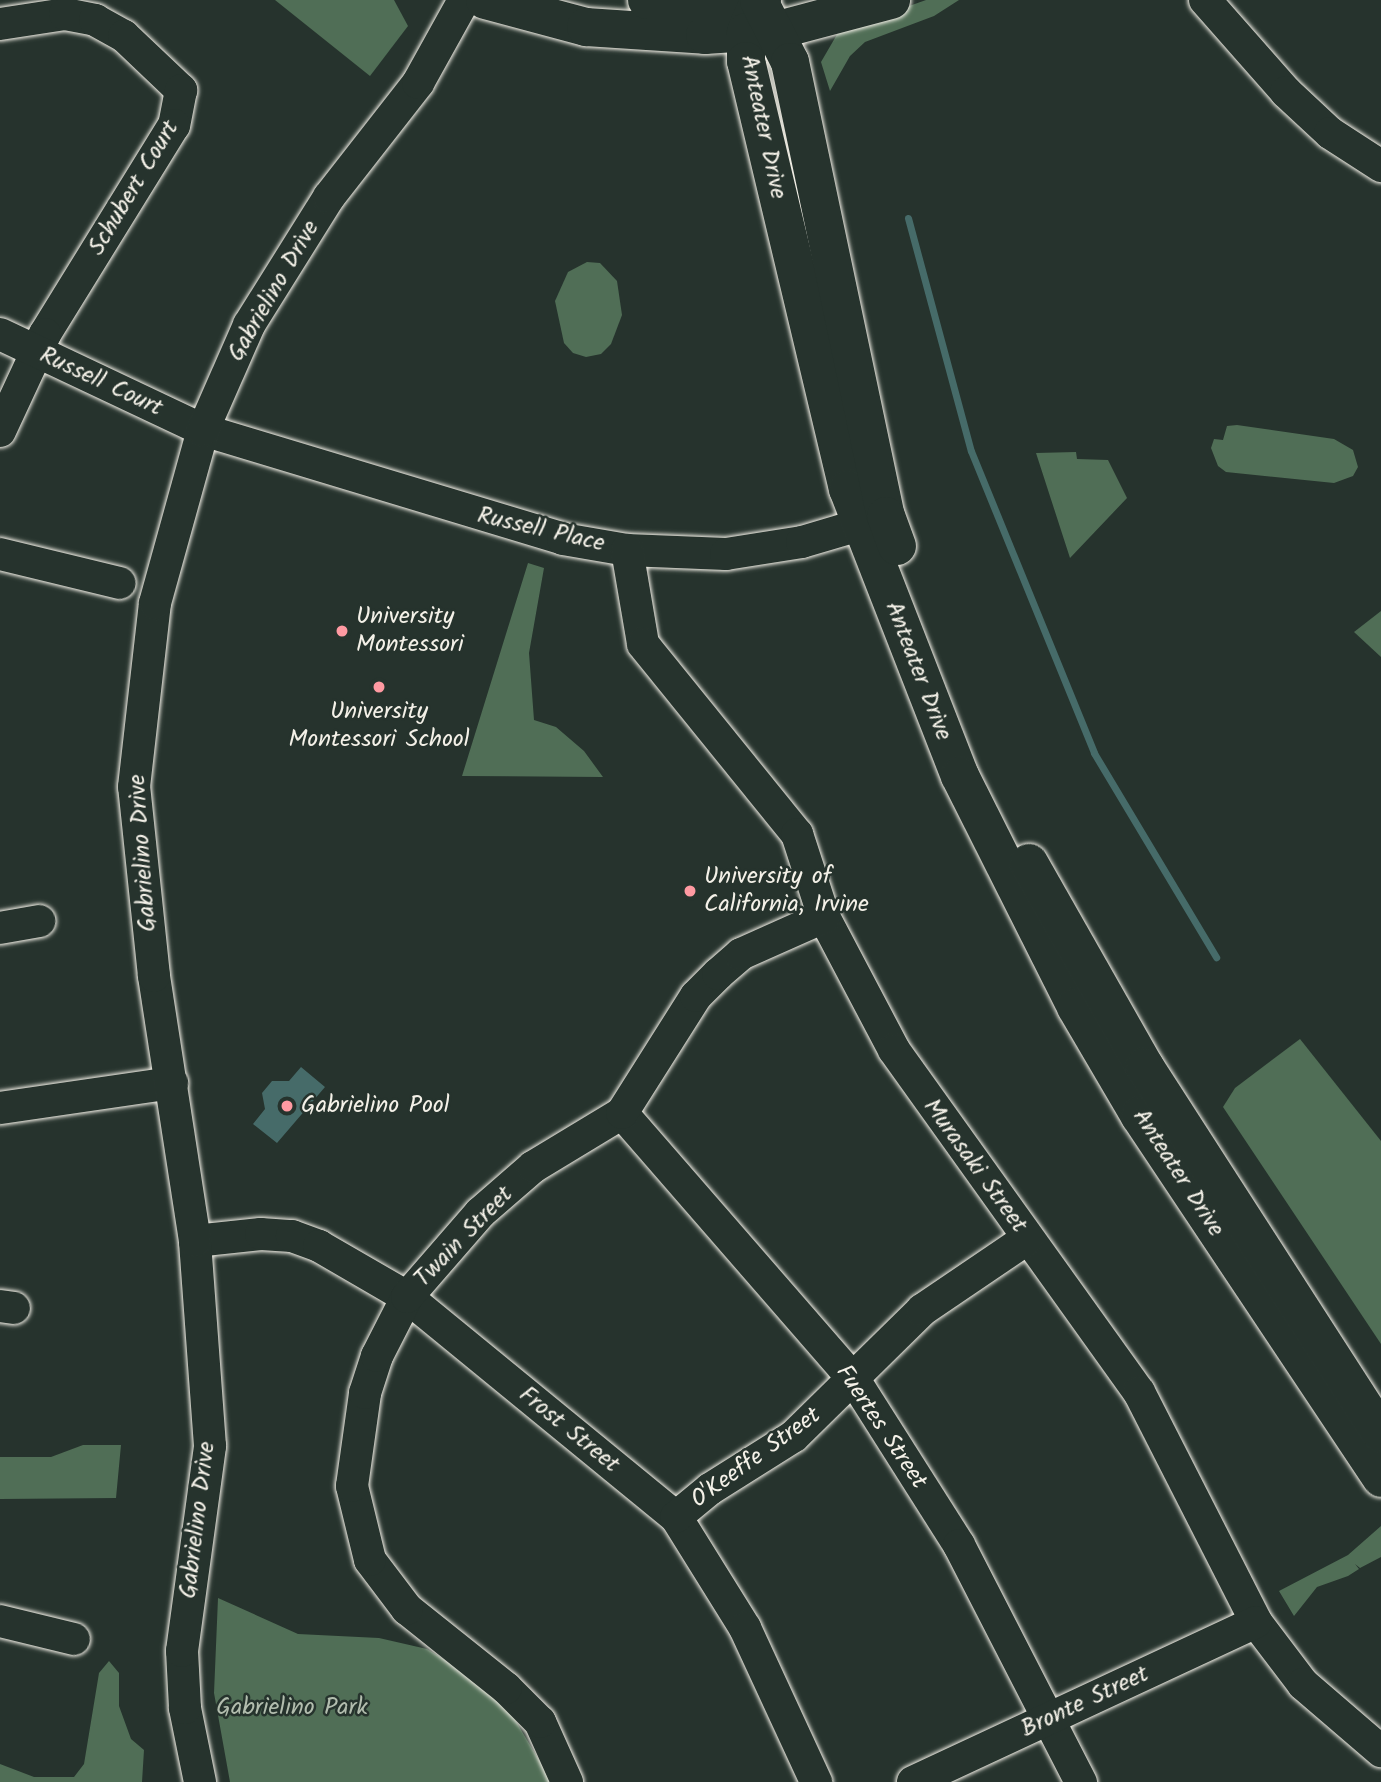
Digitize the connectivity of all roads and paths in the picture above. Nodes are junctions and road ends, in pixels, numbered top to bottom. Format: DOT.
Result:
graph roads {
  1 [pos="464,0"];
  2 [pos="485,0"];
  3 [pos="647,0"];
  4 [pos="891,0"];
  5 [pos="1205,0"];
  6 [pos="761,16"];
  7 [pos="0,24"];
  8 [pos="1381,166"];
  9 [pos="0,334"];
  10 [pos="36,352"];
  11 [pos="203,430"];
  12 [pos="0,431"];
  13 [pos="876,520"];
  14 [pos="627,550"];
  15 [pos="0,554"];
  16 [pos="120,583"];
  17 [pos="1010,879"];
  18 [pos="824,917"];
  19 [pos="38,920"];
  20 [pos="0,928"];
  21 [pos="172,1083"];
  22 [pos="1172,1107"];
  23 [pos="0,1108"];
  24 [pos="622,1113"];
  25 [pos="1027,1239"];
  26 [pos="195,1241"];
  27 [pos="407,1297"];
  28 [pos="855,1381"];
  29 [pos="1381,1433"];
  30 [pos="1381,1478"];
  31 [pos="676,1517"];
  32 [pos="0,1621"];
  33 [pos="1256,1622"];
  34 [pos="74,1639"];
  35 [pos="1050,1719"];
  36 [pos="1381,1751"];
  37 [pos="200,1782"];
  38 [pos="567,1782"];
  39 [pos="816,1782"];
  40 [pos="913,1782"];
  41 [pos="1082,1782"];
  1 -- 11 [label="street, Gabrielino Drive"];
  2 -- 6 [label="main road"];
  3 -- 6 [label="main road"];
  4 -- 6 [label="main road"];
  5 -- 8 [label="street"];
  6 -- 13 [label="main road, Anteater Drive"];
  7 -- 10 [label="street, Schubert Court"];
  9 -- 10 [label="street, Russell Court"];
  10 -- 11 [label="street, Russell Court"];
  10 -- 12 [label="street, Schubert Court"];
  11 -- 14 [label="street, Russell Place"];
  11 -- 21 [label="street, Gabrielino Drive"];
  13 -- 14 [label="street, Russell Place"];
  13 -- 17 [label="main road, Anteater Drive"];
  13 -- 22 [label="main road, Anteater Drive"];
  14 -- 18 [label="street, Murasaki Street"];
  15 -- 16 [label="street"];
  17 -- 22 [label="main road"];
  17 -- 30 [label="main road, Anteater Drive"];
  18 -- 24 [label="street, Twain Street"];
  18 -- 25 [label="street, Murasaki Street"];
  19 -- 20 [label="street"];
  21 -- 23 [label="street"];
  21 -- 26 [label="street, Gabrielino Drive"];
  22 -- 29 [label="main road, Anteater Drive"];
  24 -- 27 [label="street, Twain Street"];
  24 -- 28 [label="street, Fuertes Street"];
  25 -- 28 [label="street, O'Keeffe Street"];
  25 -- 33 [label="street, Murasaki Street"];
  26 -- 27 [label="street, Frost Street"];
  26 -- 37 [label="street, Gabrielino Drive"];
  27 -- 31 [label="street, Frost Street"];
  27 -- 38 [label="street, Twain Street"];
  28 -- 31 [label="street, O'Keeffe Street"];
  28 -- 35 [label="street, Fuertes Street"];
  31 -- 39 [label="street, Frost Street"];
  32 -- 34 [label="street"];
  33 -- 35 [label="street, Bronte Street"];
  33 -- 36 [label="street, Murasaki Street"];
  35 -- 40 [label="street, Bronte Street"];
  35 -- 41 [label="street, Fuertes Street"];
}
